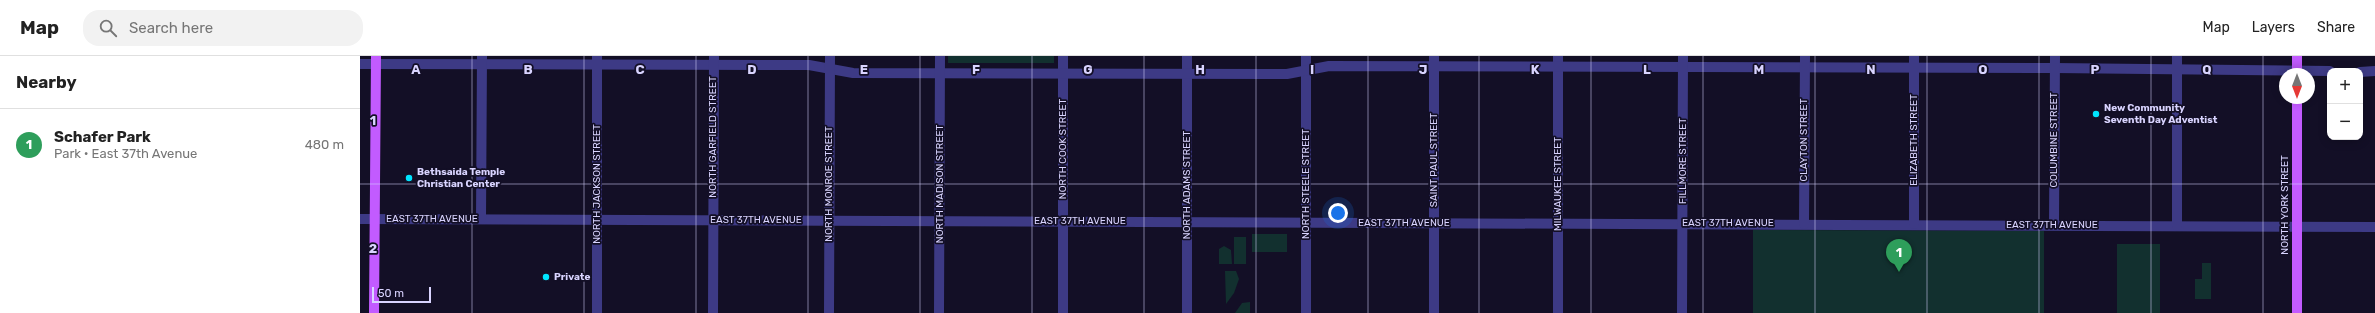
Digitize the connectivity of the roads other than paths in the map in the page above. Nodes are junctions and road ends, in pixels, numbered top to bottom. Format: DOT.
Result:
graph roads {
  1 [pos="830,56"];
  2 [pos="940,56"];
  3 [pos="1063,56"];
  4 [pos="1187,56"];
  5 [pos="1306,56"];
  6 [pos="1434,56"];
  7 [pos="1683,56"];
  8 [pos="1805,56"];
  9 [pos="1914,56"];
  10 [pos="2054,56"];
  11 [pos="2178,56"];
  12 [pos="2297,56"];
  13 [pos="376,60"];
  14 [pos="482,60"];
  15 [pos="597,60"];
  16 [pos="713,60"];
  17 [pos="1558,61"];
  18 [pos="360,64"];
  19 [pos="1434,67"];
  20 [pos="1683,67"];
  21 [pos="1805,68"];
  22 [pos="1914,68"];
  23 [pos="2054,68"];
  24 [pos="2297,68"];
  25 [pos="830,69"];
  26 [pos="1306,69"];
  27 [pos="2178,69"];
  28 [pos="2327,71"];
  29 [pos="2279,72"];
  30 [pos="2315,72"];
  31 [pos="2363,72"];
  32 [pos="2375,72"];
  33 [pos="940,73"];
  34 [pos="1063,73"];
  35 [pos="1187,73"];
  36 [pos="2297,104"];
  37 [pos="360,219"];
  38 [pos="375,219"];
  39 [pos="481,219"];
  40 [pos="597,220"];
  41 [pos="712,220"];
  42 [pos="829,220"];
  43 [pos="939,220"];
  44 [pos="1063,221"];
  45 [pos="1187,222"];
  46 [pos="1306,222"];
  47 [pos="1434,223"];
  48 [pos="1558,223"];
  49 [pos="1683,223"];
  50 [pos="1804,224"];
  51 [pos="1914,224"];
  52 [pos="2054,224"];
  53 [pos="2177,226"];
  54 [pos="2297,227"];
  55 [pos="2375,227"];
  56 [pos="374,313"];
  57 [pos="597,313"];
  58 [pos="713,313"];
  59 [pos="829,313"];
  60 [pos="939,313"];
  61 [pos="1063,313"];
  62 [pos="1187,313"];
  63 [pos="1306,313"];
  64 [pos="1434,313"];
  65 [pos="1558,313"];
  66 [pos="1682,313"];
  67 [pos="2297,313"];
  1 -- 25 [label="street, NORTH MONROE STREET"];
  2 -- 33 [label="street, NORTH MADISON STREET"];
  3 -- 34 [label="street, NORTH COOK STREET"];
  4 -- 35 [label="street, NORTH ADAMS STREET"];
  5 -- 26 [label="street, NORTH STEELE STREET"];
  6 -- 19 [label="street, SAINT PAUL STREET"];
  7 -- 20 [label="street, FILLMORE STREET"];
  8 -- 21 [label="street, CLAYTON STREET"];
  9 -- 22 [label="street, ELIZABETH STREET"];
  10 -- 23 [label="street, COLUMBINE STREET"];
  11 -- 27 [label="street"];
  12 -- 24 [label="main road"];
  13 -- 14 [label="street"];
  13 -- 18 [label="street"];
  13 -- 38 [label="main road"];
  14 -- 15 [label="street"];
  14 -- 39 [label="street"];
  15 -- 16 [label="street"];
  15 -- 40 [label="street, NORTH JACKSON STREET"];
  16 -- 25 [label="street"];
  16 -- 41 [label="street, NORTH GARFIELD STREET"];
  17 -- 19 [label="street"];
  17 -- 20 [label="street"];
  17 -- 48 [label="street, MILWAUKEE STREET"];
  19 -- 26 [label="street"];
  19 -- 47 [label="street, SAINT PAUL STREET"];
  20 -- 21 [label="street"];
  20 -- 49 [label="street, FILLMORE STREET"];
  21 -- 22 [label="street"];
  21 -- 50 [label="street, CLAYTON STREET"];
  22 -- 23 [label="street"];
  22 -- 51 [label="street, ELIZABETH STREET"];
  23 -- 27 [label="street"];
  23 -- 52 [label="street, COLUMBINE STREET"];
  25 -- 33 [label="street"];
  25 -- 42 [label="street, NORTH MONROE STREET"];
  26 -- 35 [label="street"];
  26 -- 46 [label="street, NORTH STEELE STREET"];
  27 -- 29 [label="street"];
  27 -- 53 [label="street"];
  28 -- 30 [label="street"];
  31 -- 32 [label="street"];
  33 -- 34 [label="street"];
  33 -- 43 [label="street, NORTH MADISON STREET"];
  34 -- 35 [label="street"];
  34 -- 44 [label="street, NORTH COOK STREET"];
  35 -- 45 [label="street, NORTH ADAMS STREET"];
  36 -- 54 [label="main road, NORTH YORK STREET"];
  37 -- 38 [label="street, EAST 37TH AVENUE"];
  38 -- 39 [label="street, EAST 37TH AVENUE"];
  38 -- 56 [label="main road"];
  39 -- 40 [label="street, EAST 37TH AVENUE"];
  40 -- 41 [label="street, EAST 37TH AVENUE"];
  40 -- 57 [label="street, NORTH JACKSON STREET"];
  41 -- 42 [label="street, EAST 37TH AVENUE"];
  41 -- 58 [label="street, NORTH GARFIELD STREET"];
  42 -- 43 [label="street, EAST 37TH AVENUE"];
  42 -- 59 [label="street, NORTH MONROE STREET"];
  43 -- 44 [label="street, EAST 37TH AVENUE"];
  43 -- 60 [label="street, NORTH MADISON STREET"];
  44 -- 45 [label="street, EAST 37TH AVENUE"];
  44 -- 61 [label="street, NORTH COOK STREET"];
  45 -- 46 [label="street, EAST 37TH AVENUE"];
  45 -- 62 [label="street, NORTH ADAMS STREET"];
  46 -- 47 [label="street, EAST 37TH AVENUE"];
  46 -- 63 [label="street, NORTH STEELE STREET"];
  47 -- 48 [label="street, EAST 37TH AVENUE"];
  47 -- 64 [label="street, SAINT PAUL STREET"];
  48 -- 49 [label="street, EAST 37TH AVENUE"];
  48 -- 65 [label="street, MILWAUKEE STREET"];
  49 -- 50 [label="street, EAST 37TH AVENUE"];
  49 -- 66 [label="street, FILLMORE STREET"];
  50 -- 51 [label="street, EAST 37TH AVENUE"];
  51 -- 52 [label="street, EAST 37TH AVENUE"];
  52 -- 53 [label="street, EAST 37TH AVENUE"];
  53 -- 54 [label="street, EAST 37TH AVENUE"];
  54 -- 55 [label="street, EAST 37TH AVENUE"];
  54 -- 67 [label="main road, NORTH YORK STREET"];
}
